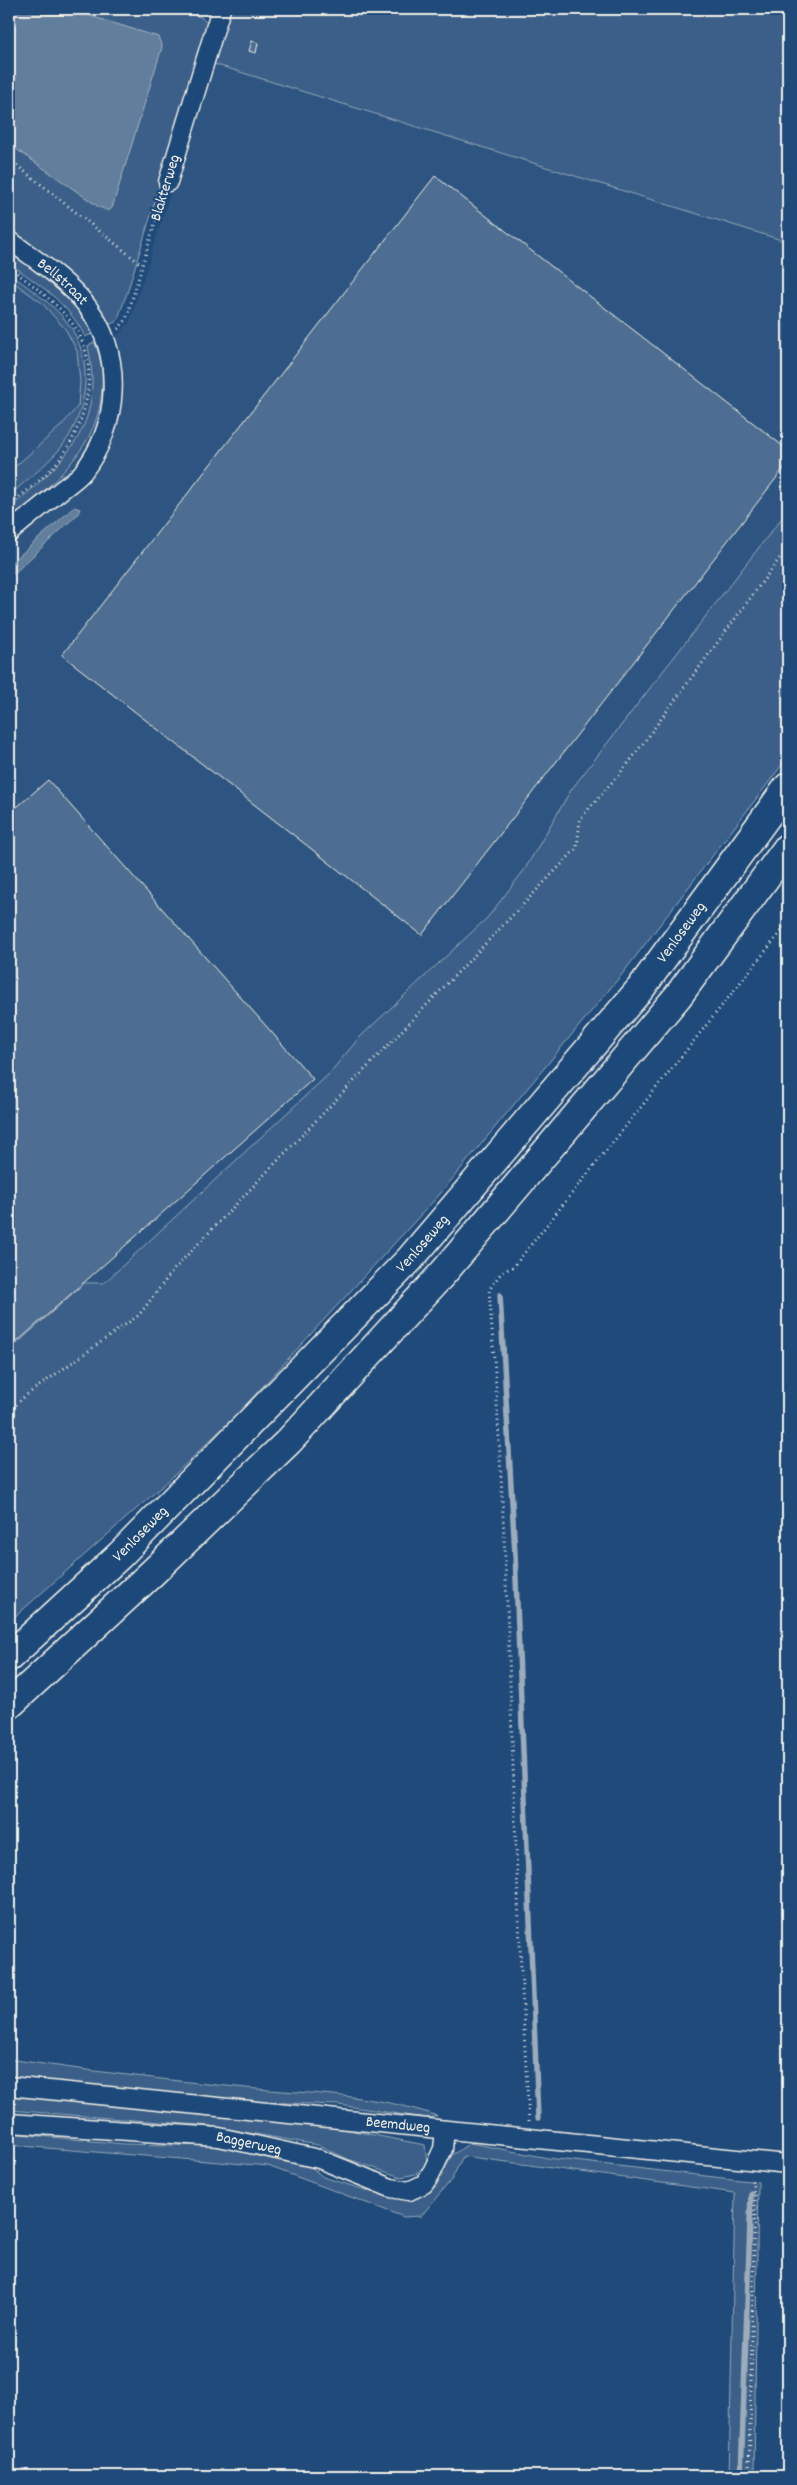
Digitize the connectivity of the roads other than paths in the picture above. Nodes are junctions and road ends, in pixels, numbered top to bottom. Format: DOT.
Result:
graph roads {
  1 [pos="221,9"];
  2 [pos="168,182"];
  3 [pos="9,240"];
  4 [pos="9,533"];
  5 [pos="788,787"];
  6 [pos="788,847"];
  7 [pos="9,1657"];
  8 [pos="9,1705"];
  9 [pos="9,2086"];
  10 [pos="9,2124"];
  11 [pos="445,2130"];
  12 [pos="788,2164"];
  1 -- 2 [label="street, Blakterweg"];
  3 -- 4 [label="street, Bellstraat"];
  5 -- 7 [label="highway, Venloseweg"];
  6 -- 8 [label="highway, Venloseweg"];
  9 -- 11 [label="street, Beemdweg"];
  10 -- 11 [label="street, Baggerweg"];
  11 -- 12 [label="street, Beemdweg"];
}
